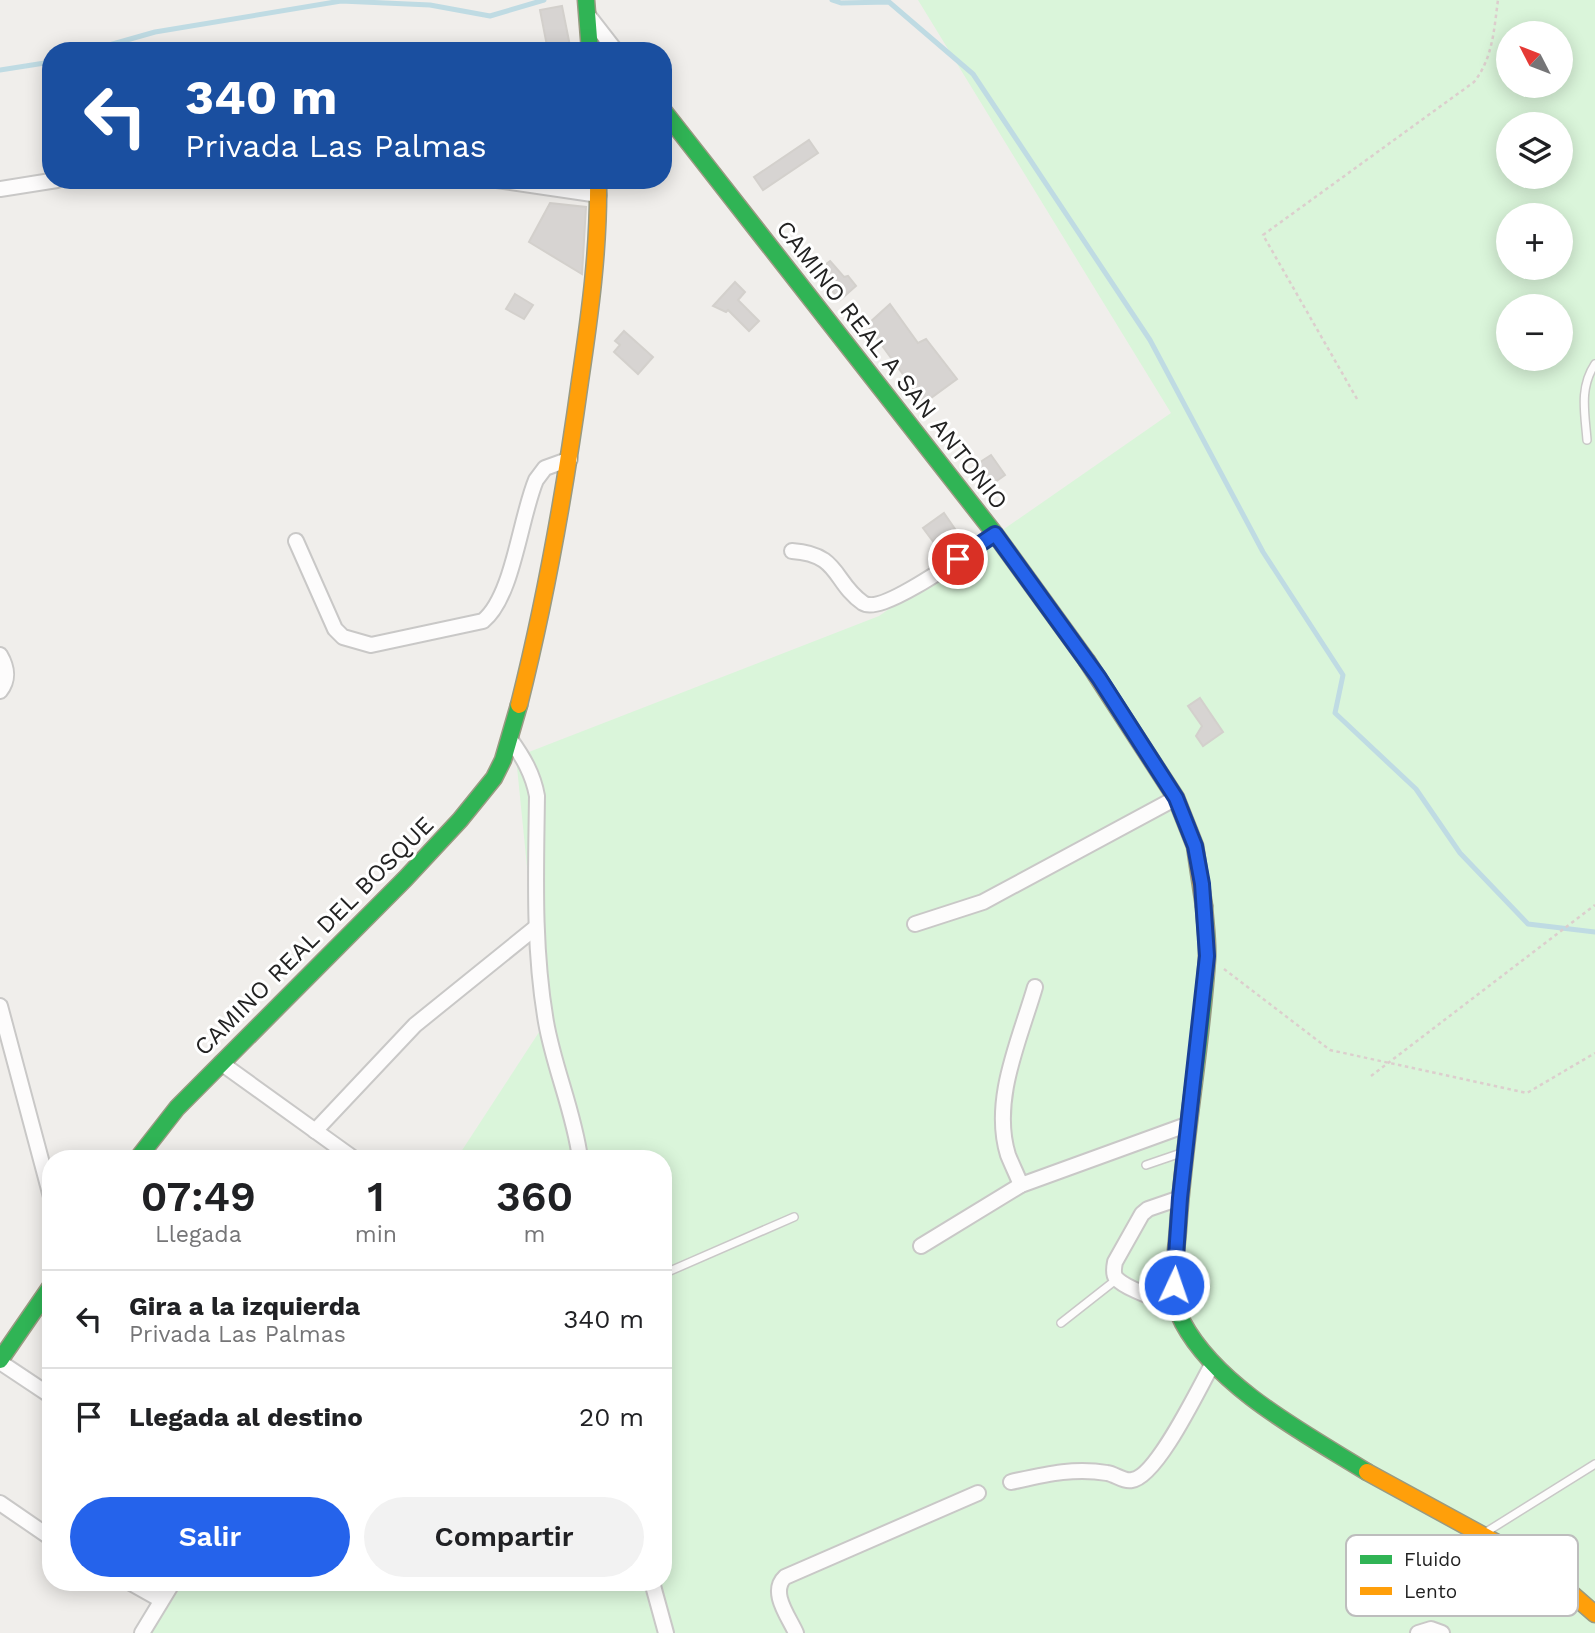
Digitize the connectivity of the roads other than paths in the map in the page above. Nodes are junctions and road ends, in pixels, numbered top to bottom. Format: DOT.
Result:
graph roads {
  1 [pos="587,8"];
  2 [pos="589,42"];
  3 [pos="610,42"];
  4 [pos="672,121"];
  5 [pos="42,183"];
  6 [pos="598,189"];
  7 [pos="0,190"];
  8 [pos="1595,364"];
  9 [pos="1587,440"];
  10 [pos="570,460"];
  11 [pos="995,534"];
  12 [pos="296,541"];
  13 [pos="792,551"];
  14 [pos="0,655"];
  15 [pos="0,691"];
  16 [pos="510,739"];
  17 [pos="1176,798"];
  18 [pos="915,923"];
  19 [pos="535,928"];
  20 [pos="1035,986"];
  21 [pos="0,1006"];
  22 [pos="221,1063"];
  23 [pos="1189,1124"];
  24 [pos="314,1131"];
  25 [pos="144,1150"];
  26 [pos="341,1150"];
  27 [pos="578,1150"];
  28 [pos="1185,1151"];
  29 [pos="42,1163"];
  30 [pos="1146,1165"];
  31 [pos="1021,1185"];
  32 [pos="1180,1198"];
  33 [pos="794,1217"];
  34 [pos="921,1247"];
  35 [pos="672,1270"];
  36 [pos="1116,1279"];
  37 [pos="42,1299"];
  38 [pos="1177,1307"];
  39 [pos="1061,1323"];
  40 [pos="0,1361"];
  41 [pos="1213,1363"];
  42 [pos="42,1390"];
  43 [pos="1595,1464"];
  44 [pos="1011,1482"];
  45 [pos="978,1493"];
  46 [pos="0,1503"];
  47 [pos="42,1532"];
  48 [pos="1483,1534"];
  49 [pos="145,1591"];
  50 [pos="167,1591"];
  51 [pos="654,1591"];
  52 [pos="161,1600"];
  53 [pos="142,1633"];
  54 [pos="666,1633"];
  55 [pos="796,1633"];
  56 [pos="1418,1633"];
  57 [pos="1442,1633"];
  1 -- 2 [label="street"];
  1 -- 3 [label="street"];
  4 -- 11 [label="street, CAMINO REAL A SAN ANTONIO"];
  5 -- 7 [label="street"];
  6 -- 10 [label="street"];
  8 -- 9 [label="lane"];
  10 -- 12 [label="street"];
  10 -- 16 [label="street"];
  11 -- 13 [label="street"];
  11 -- 17 [label="street, CAMINO REAL A SAN ANTONIO"];
  14 -- 15 [label="street"];
  16 -- 19 [label="street"];
  16 -- 22 [label="street, CAMINO REAL DEL BOSQUE"];
  17 -- 18 [label="street"];
  17 -- 23 [label="street, CAMINO REAL A SAN ANTONIO"];
  19 -- 24 [label="street"];
  19 -- 27 [label="street"];
  20 -- 31 [label="street"];
  21 -- 29 [label="street"];
  22 -- 24 [label="street"];
  22 -- 25 [label="street, CAMINO REAL DEL BOSQUE"];
  23 -- 28 [label="street, CAMINO REAL A SAN ANTONIO"];
  23 -- 31 [label="street"];
  24 -- 26 [label="street"];
  28 -- 30 [label="lane"];
  28 -- 32 [label="street, CAMINO REAL A SAN ANTONIO"];
  31 -- 34 [label="street"];
  32 -- 36 [label="street"];
  32 -- 38 [label="street, CAMINO REAL A SAN ANTONIO"];
  33 -- 35 [label="lane"];
  36 -- 38 [label="street"];
  36 -- 39 [label="lane"];
  37 -- 40 [label="street"];
  38 -- 41 [label="street, CAMINO REAL A SAN ANTONIO"];
  40 -- 42 [label="street"];
  41 -- 44 [label="street"];
  41 -- 48 [label="street, CAMINO REAL A SAN ANTONIO"];
  43 -- 48 [label="lane"];
  45 -- 55 [label="street"];
  46 -- 47 [label="street"];
  49 -- 52 [label="street"];
  50 -- 52 [label="street"];
  51 -- 54 [label="street"];
  52 -- 53 [label="street"];
  56 -- 57 [label="street"];
}
